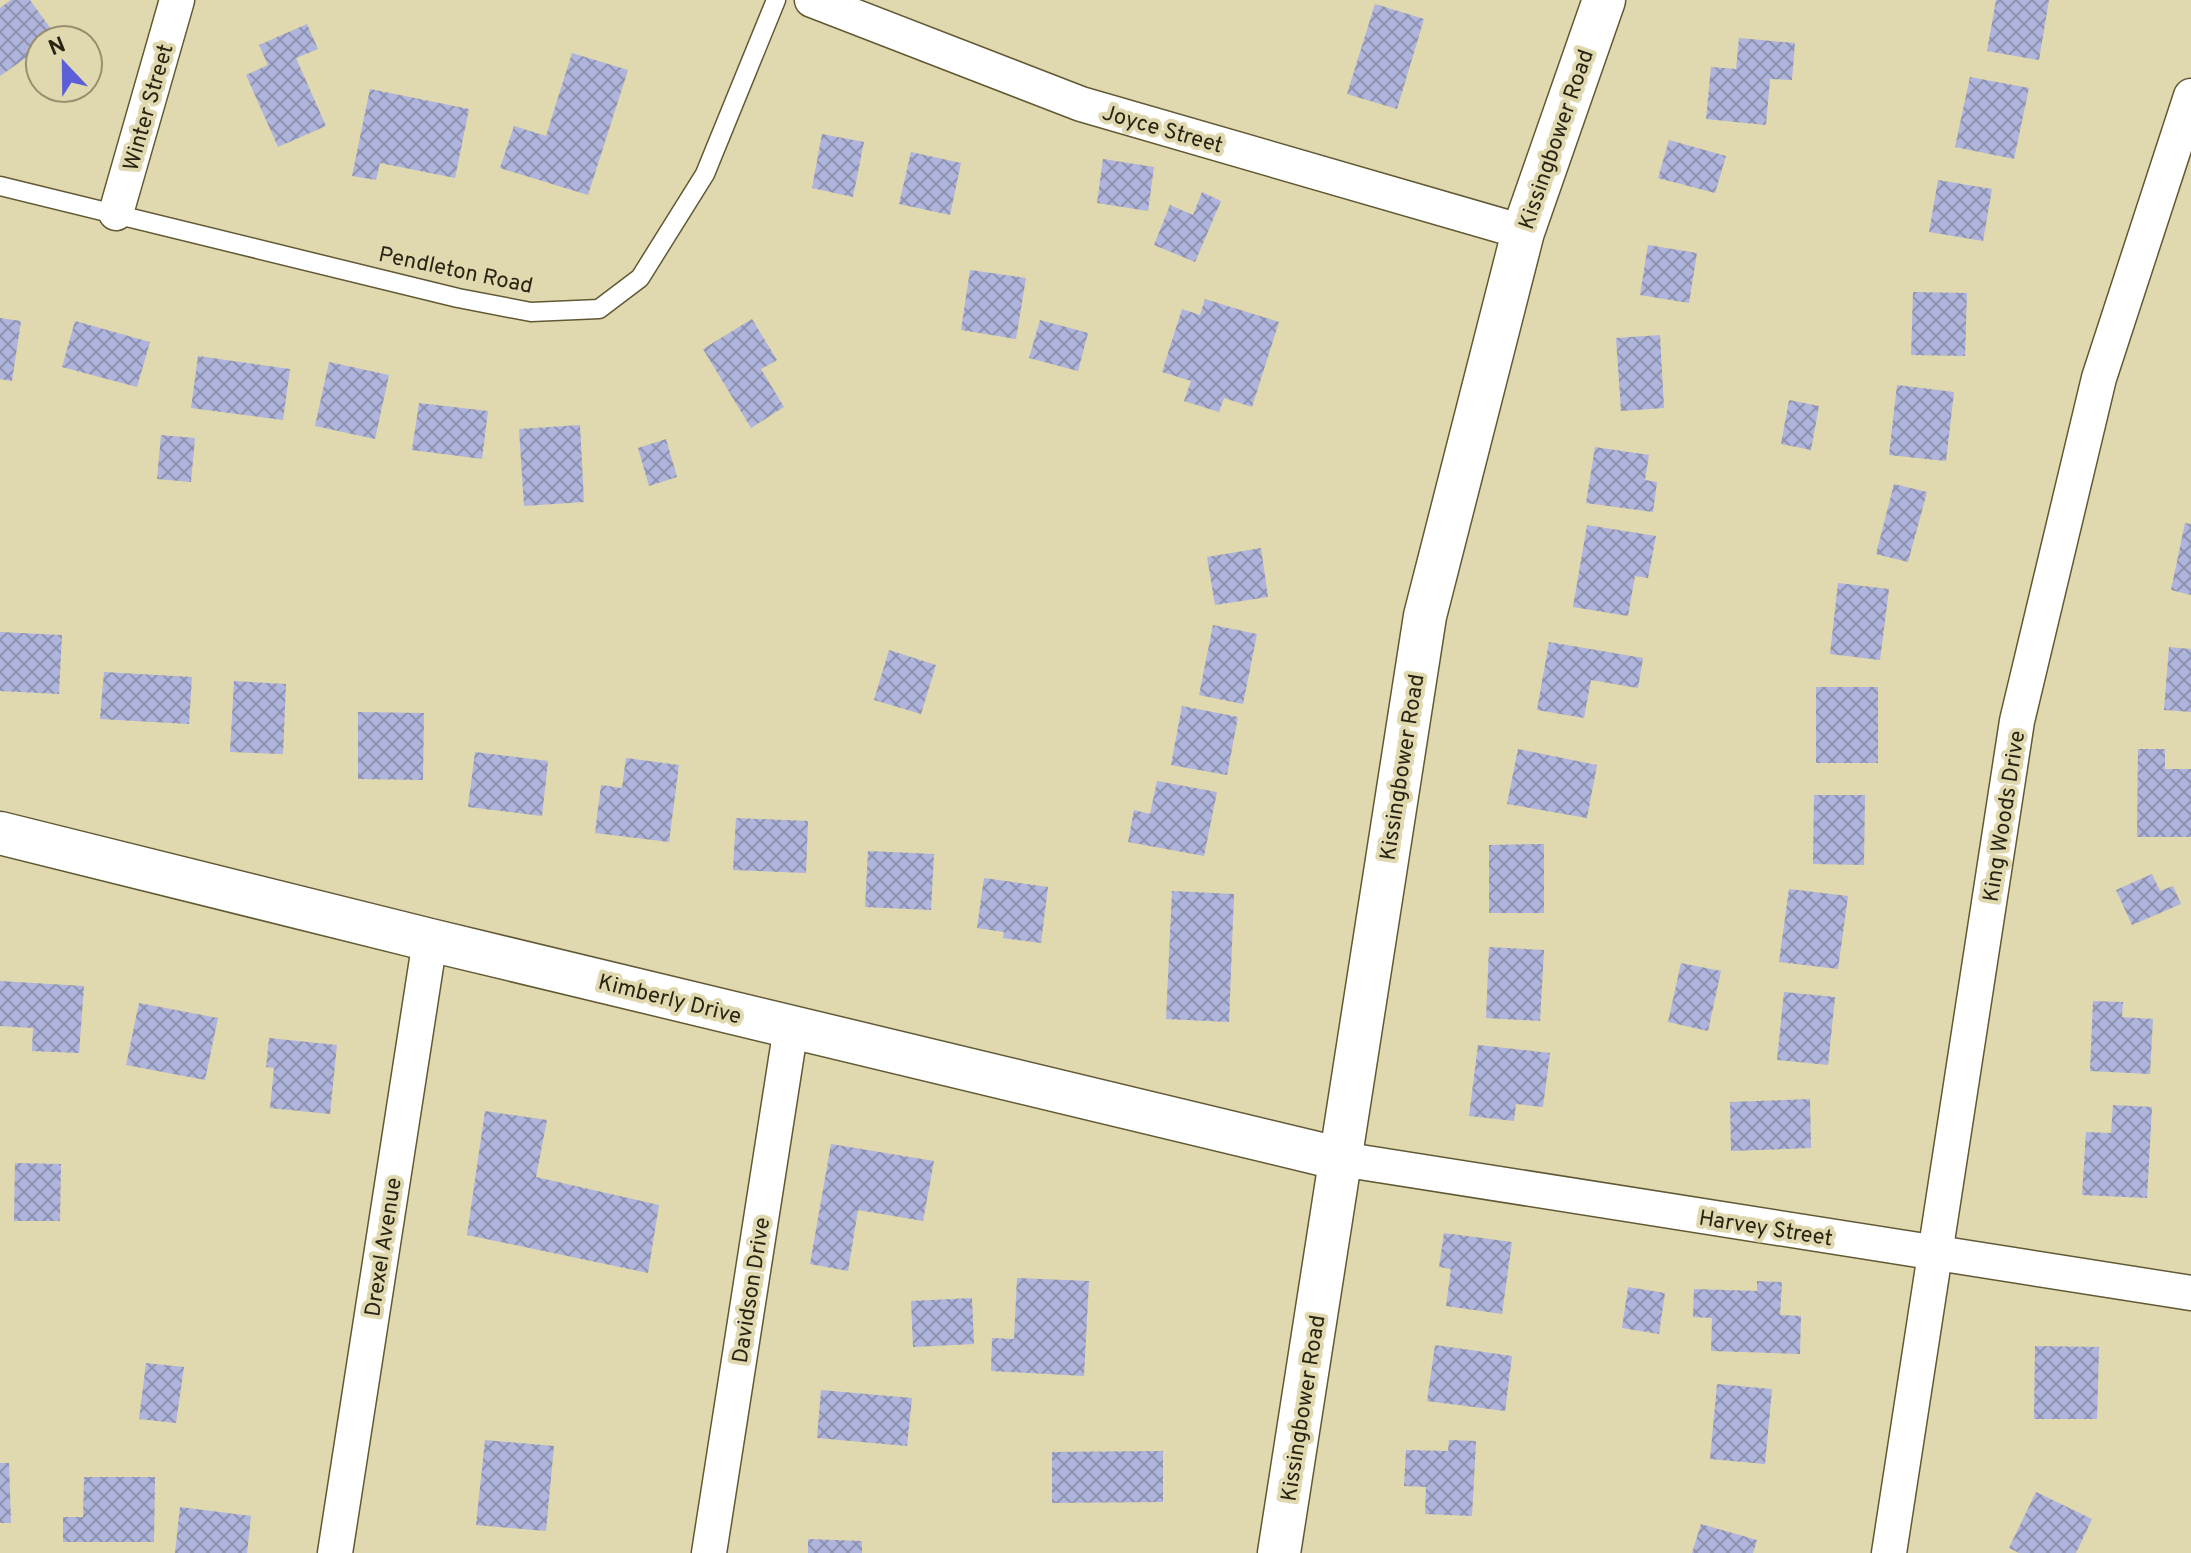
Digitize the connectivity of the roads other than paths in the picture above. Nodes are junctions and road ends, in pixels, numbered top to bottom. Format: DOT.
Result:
graph roads {
  1 [pos="177,0"];
  2 [pos="776,0"];
  3 [pos="812,0"];
  4 [pos="1604,0"];
  5 [pos="2191,96"];
  6 [pos="0,186"];
  7 [pos="116,213"];
  8 [pos="1523,232"];
  9 [pos="0,833"];
  10 [pos="430,940"];
  11 [pos="791,1027"];
  12 [pos="1341,1159"];
  13 [pos="1936,1254"];
  14 [pos="2191,1293"];
  15 [pos="335,1553"];
  16 [pos="709,1553"];
  17 [pos="1279,1553"];
  18 [pos="1889,1553"];
  1 -- 7 [label="street, Winter Street"];
  2 -- 7 [label="lane, Pendleton Road"];
  3 -- 8 [label="street, Joyce Street"];
  4 -- 8 [label="street, Kissingbower Road"];
  5 -- 13 [label="street, King Woods Drive"];
  6 -- 7 [label="lane, Pendleton Road"];
  8 -- 12 [label="street, Kissingbower Road"];
  9 -- 10 [label="street, Kimberly Drive"];
  10 -- 11 [label="street, Kimberly Drive"];
  10 -- 15 [label="street, Drexel Avenue"];
  11 -- 12 [label="street, Kimberly Drive"];
  11 -- 16 [label="street, Davidson Drive"];
  12 -- 13 [label="street, Harvey Street"];
  12 -- 17 [label="street, Kissingbower Road"];
  13 -- 14 [label="street, Harvey Street"];
  13 -- 18 [label="street, King Woods Drive"];
}
